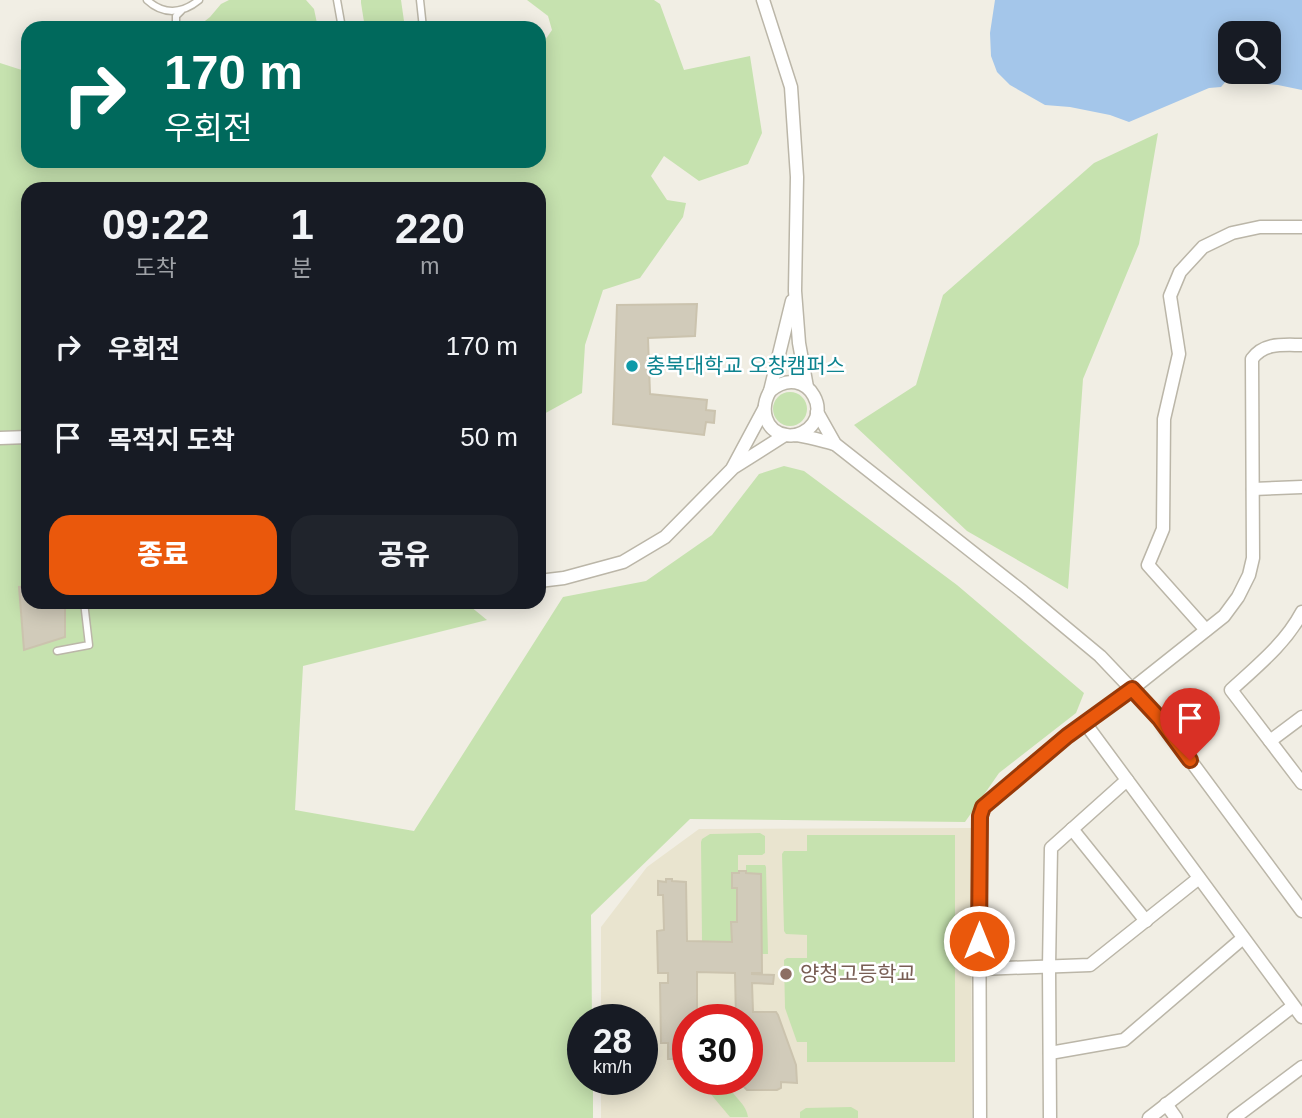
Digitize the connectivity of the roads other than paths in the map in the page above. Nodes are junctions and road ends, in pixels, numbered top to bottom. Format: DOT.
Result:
graph roads {
  1 [pos="147,0"];
  2 [pos="199,0"];
  3 [pos="337,0"];
  4 [pos="420,0"];
  5 [pos="764,0"];
  6 [pos="184,10"];
  7 [pos="165,11"];
  8 [pos="174,21"];
  9 [pos="176,21"];
  10 [pos="341,21"];
  11 [pos="422,21"];
  12 [pos="1302,227"];
  13 [pos="795,291"];
  14 [pos="1302,345"];
  15 [pos="807,387"];
  16 [pos="770,391"];
  17 [pos="764,408"];
  18 [pos="817,412"];
  19 [pos="790,435"];
  20 [pos="21,438"];
  21 [pos="0,439"];
  22 [pos="835,444"];
  23 [pos="733,468"];
  24 [pos="1302,487"];
  25 [pos="1253,489"];
  26 [pos="546,580"];
  27 [pos="85,609"];
  28 [pos="1302,612"];
  29 [pos="1206,630"];
  30 [pos="57,651"];
  31 [pos="1132,689"];
  32 [pos="1302,717"];
  33 [pos="1085,723"];
  34 [pos="1270,741"];
  35 [pos="1127,780"];
  36 [pos="1302,783"];
  37 [pos="1072,830"];
  38 [pos="1199,878"];
  39 [pos="1302,911"];
  40 [pos="1146,920"];
  41 [pos="1243,938"];
  42 [pos="1049,967"];
  43 [pos="980,969"];
  44 [pos="1293,1006"];
  45 [pos="1302,1017"];
  46 [pos="1050,1053"];
  47 [pos="1302,1067"];
  48 [pos="1166,1104"];
  49 [pos="981,1118"];
  50 [pos="1050,1118"];
  51 [pos="1149,1118"];
  52 [pos="1176,1118"];
  53 [pos="1234,1118"];
  1 -- 7 [label="lane"];
  2 -- 6 [label="lane"];
  3 -- 10 [label="lane"];
  4 -- 11 [label="lane"];
  5 -- 13 [label="street"];
  6 -- 7 [label="lane"];
  6 -- 9 [label="lane"];
  7 -- 8 [label="lane"];
  12 -- 29 [label="street"];
  13 -- 15 [label="street"];
  13 -- 16 [label="street"];
  14 -- 25 [label="street"];
  15 -- 16 [label="street"];
  15 -- 18 [label="street"];
  16 -- 17 [label="street"];
  17 -- 19 [label="street"];
  17 -- 23 [label="street"];
  18 -- 19 [label="street"];
  18 -- 22 [label="street"];
  19 -- 22 [label="street"];
  19 -- 23 [label="street"];
  20 -- 21 [label="street"];
  22 -- 31 [label="street"];
  23 -- 26 [label="street"];
  24 -- 25 [label="street"];
  25 -- 29 [label="street"];
  27 -- 30 [label="lane"];
  28 -- 34 [label="street"];
  29 -- 31 [label="street"];
  31 -- 33 [label="street"];
  31 -- 39 [label="street"];
  32 -- 34 [label="street"];
  33 -- 35 [label="street"];
  33 -- 43 [label="street"];
  34 -- 36 [label="street"];
  35 -- 37 [label="street"];
  35 -- 38 [label="street"];
  37 -- 40 [label="street"];
  37 -- 42 [label="street"];
  38 -- 40 [label="street"];
  38 -- 41 [label="street"];
  40 -- 42 [label="street"];
  41 -- 44 [label="street"];
  41 -- 46 [label="street"];
  42 -- 43 [label="street"];
  42 -- 46 [label="street"];
  43 -- 49 [label="street"];
  44 -- 45 [label="street"];
  44 -- 48 [label="street"];
  46 -- 50 [label="street"];
  47 -- 53 [label="street"];
  48 -- 51 [label="street"];
  48 -- 52 [label="street"];
}
